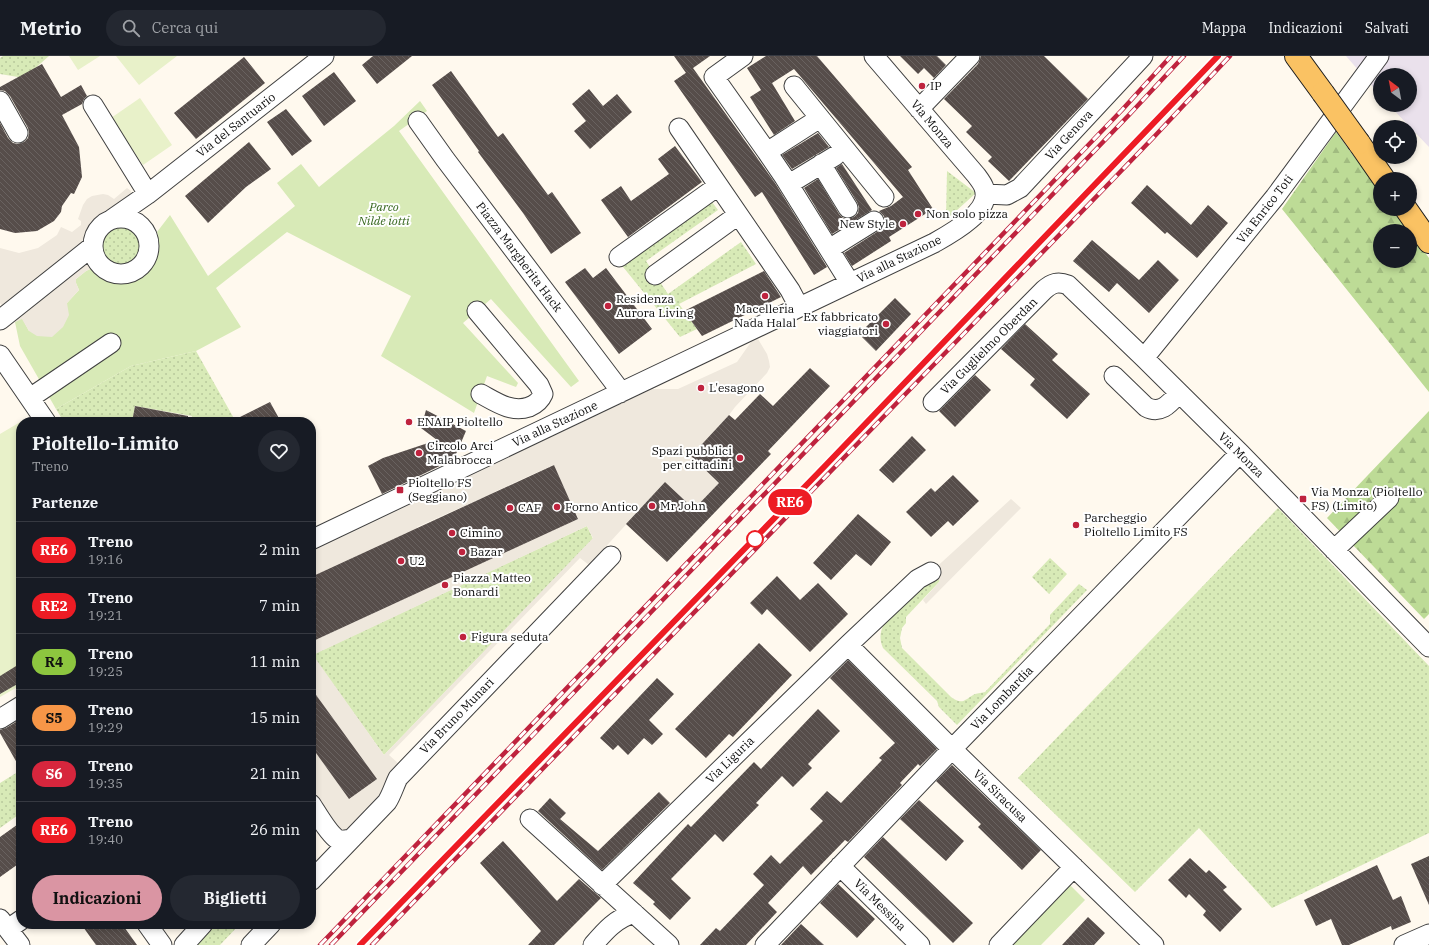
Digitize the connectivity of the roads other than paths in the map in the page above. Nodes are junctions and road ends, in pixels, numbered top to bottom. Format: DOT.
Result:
graph roads {
  1 [pos="324,56"];
  2 [pos="744,56"];
  3 [pos="874,56"];
  4 [pos="970,56"];
  5 [pos="1143,56"];
  6 [pos="1296,56"];
  7 [pos="1380,56"];
  8 [pos="794,86"];
  9 [pos="0,101"];
  10 [pos="93,105"];
  11 [pos="919,109"];
  12 [pos="820,118"];
  13 [pos="418,121"];
  14 [pos="678,128"];
  15 [pos="18,133"];
  16 [pos="767,152"];
  17 [pos="1379,172"];
  18 [pos="787,181"];
  19 [pos="718,186"];
  20 [pos="148,194"];
  21 [pos="985,194"];
  22 [pos="884,197"];
  23 [pos="848,208"];
  24 [pos="738,215"];
  25 [pos="1411,216"];
  26 [pos="112,219"];
  27 [pos="874,221"];
  28 [pos="145,231"];
  29 [pos="1429,242"];
  30 [pos="93,246"];
  31 [pos="829,249"];
  32 [pos="619,257"];
  33 [pos="655,275"];
  34 [pos="850,283"];
  35 [pos="1044,290"];
  36 [pos="799,307"];
  37 [pos="477,310"];
  38 [pos="0,320"];
  39 [pos="111,343"];
  40 [pos="0,355"];
  41 [pos="1144,358"];
  42 [pos="1114,376"];
  43 [pos="620,393"];
  44 [pos="1179,393"];
  45 [pos="481,394"];
  46 [pos="30,398"];
  47 [pos="539,401"];
  48 [pos="933,402"];
  49 [pos="43,417"];
  50 [pos="551,426"];
  51 [pos="1240,453"];
  52 [pos="1389,498"];
  53 [pos="316,538"];
  54 [pos="1334,550"];
  55 [pos="610,556"];
  56 [pos="931,572"];
  57 [pos="848,645"];
  58 [pos="1429,648"];
  59 [pos="16,709"];
  60 [pos="0,719"];
  61 [pos="952,749"];
  62 [pos="316,811"];
  63 [pos="530,820"];
  64 [pos="350,839"];
  65 [pos="840,866"];
  66 [pos="1074,867"];
  67 [pos="316,876"];
  68 [pos="602,885"];
  69 [pos="634,913"];
  70 [pos="10,923"];
  71 [pos="151,929"];
  72 [pos="198,929"];
  73 [pos="265,929"];
  74 [pos="1429,934"];
  75 [pos="20,945"];
  76 [pos="162,945"];
  77 [pos="184,945"];
  78 [pos="251,945"];
  79 [pos="593,945"];
  80 [pos="669,945"];
  81 [pos="765,945"];
  82 [pos="920,945"];
  83 [pos="999,945"];
  84 [pos="1154,945"];
  85 [pos="1404,945"];
  1 -- 20 [label="street, Via del Santuario"];
  2 -- 16 [label="street"];
  3 -- 11 [label="street, Via Monza"];
  4 -- 11 [label="street"];
  5 -- 21 [label="street, Via Genova"];
  6 -- 17 [label="main road, bridge"];
  7 -- 41 [label="street, Via Enrico Toti"];
  8 -- 12 [label="street"];
  9 -- 15 [label="street"];
  10 -- 20 [label="street"];
  11 -- 21 [label="street, Via Monza"];
  12 -- 16 [label="street"];
  12 -- 22 [label="street"];
  13 -- 43 [label="street, Piazza Margherita Hack"];
  14 -- 19 [label="street"];
  16 -- 18 [label="street"];
  18 -- 23 [label="street"];
  18 -- 31 [label="street"];
  19 -- 24 [label="street"];
  19 -- 32 [label="street"];
  20 -- 26 [label="street, Via del Santuario"];
  20 -- 28 [label="street"];
  21 -- 34 [label="street, Via alla Stazione"];
  24 -- 33 [label="street"];
  24 -- 36 [label="street"];
  25 -- 29 [label="main road"];
  26 -- 28 [label="street"];
  26 -- 30 [label="street"];
  27 -- 31 [label="street"];
  28 -- 30 [label="street"];
  30 -- 38 [label="street"];
  31 -- 34 [label="street"];
  34 -- 36 [label="street, Via alla Stazione"];
  35 -- 41 [label="street, Via Monza"];
  35 -- 48 [label="street, Via Guglielmo Oberdan"];
  36 -- 43 [label="street, Via alla Stazione"];
  37 -- 47 [label="street"];
  39 -- 46 [label="street"];
  40 -- 46 [label="street"];
  41 -- 44 [label="street, Via Monza"];
  42 -- 44 [label="street"];
  43 -- 50 [label="street, Via alla Stazione"];
  44 -- 51 [label="street, Via Monza"];
  45 -- 47 [label="street"];
  46 -- 49 [label="street"];
  47 -- 50 [label="street"];
  50 -- 53 [label="street, Via alla Stazione"];
  51 -- 54 [label="street, Via Monza"];
  51 -- 61 [label="street, Via Lombardia"];
  52 -- 54 [label="street"];
  54 -- 58 [label="street, Via Monza"];
  55 -- 64 [label="street, Via Bruno Munari"];
  56 -- 57 [label="street, Via Liguria"];
  57 -- 61 [label="street, Via Siracusa"];
  57 -- 68 [label="street, Via Liguria"];
  59 -- 60 [label="street"];
  61 -- 65 [label="street, Via Lombardia"];
  61 -- 66 [label="street, Via Siracusa"];
  62 -- 64 [label="street"];
  63 -- 68 [label="street"];
  64 -- 67 [label="street, Via Bruno Munari"];
  65 -- 81 [label="street, Via Lombardia"];
  65 -- 82 [label="street, Via Messina"];
  66 -- 83 [label="street"];
  66 -- 84 [label="street, Via Siracusa"];
  68 -- 69 [label="street"];
  69 -- 79 [label="street"];
  69 -- 80 [label="street"];
  70 -- 75 [label="street"];
  71 -- 76 [label="street"];
  72 -- 77 [label="street"];
  73 -- 78 [label="street"];
  74 -- 85 [label="street"];
}
